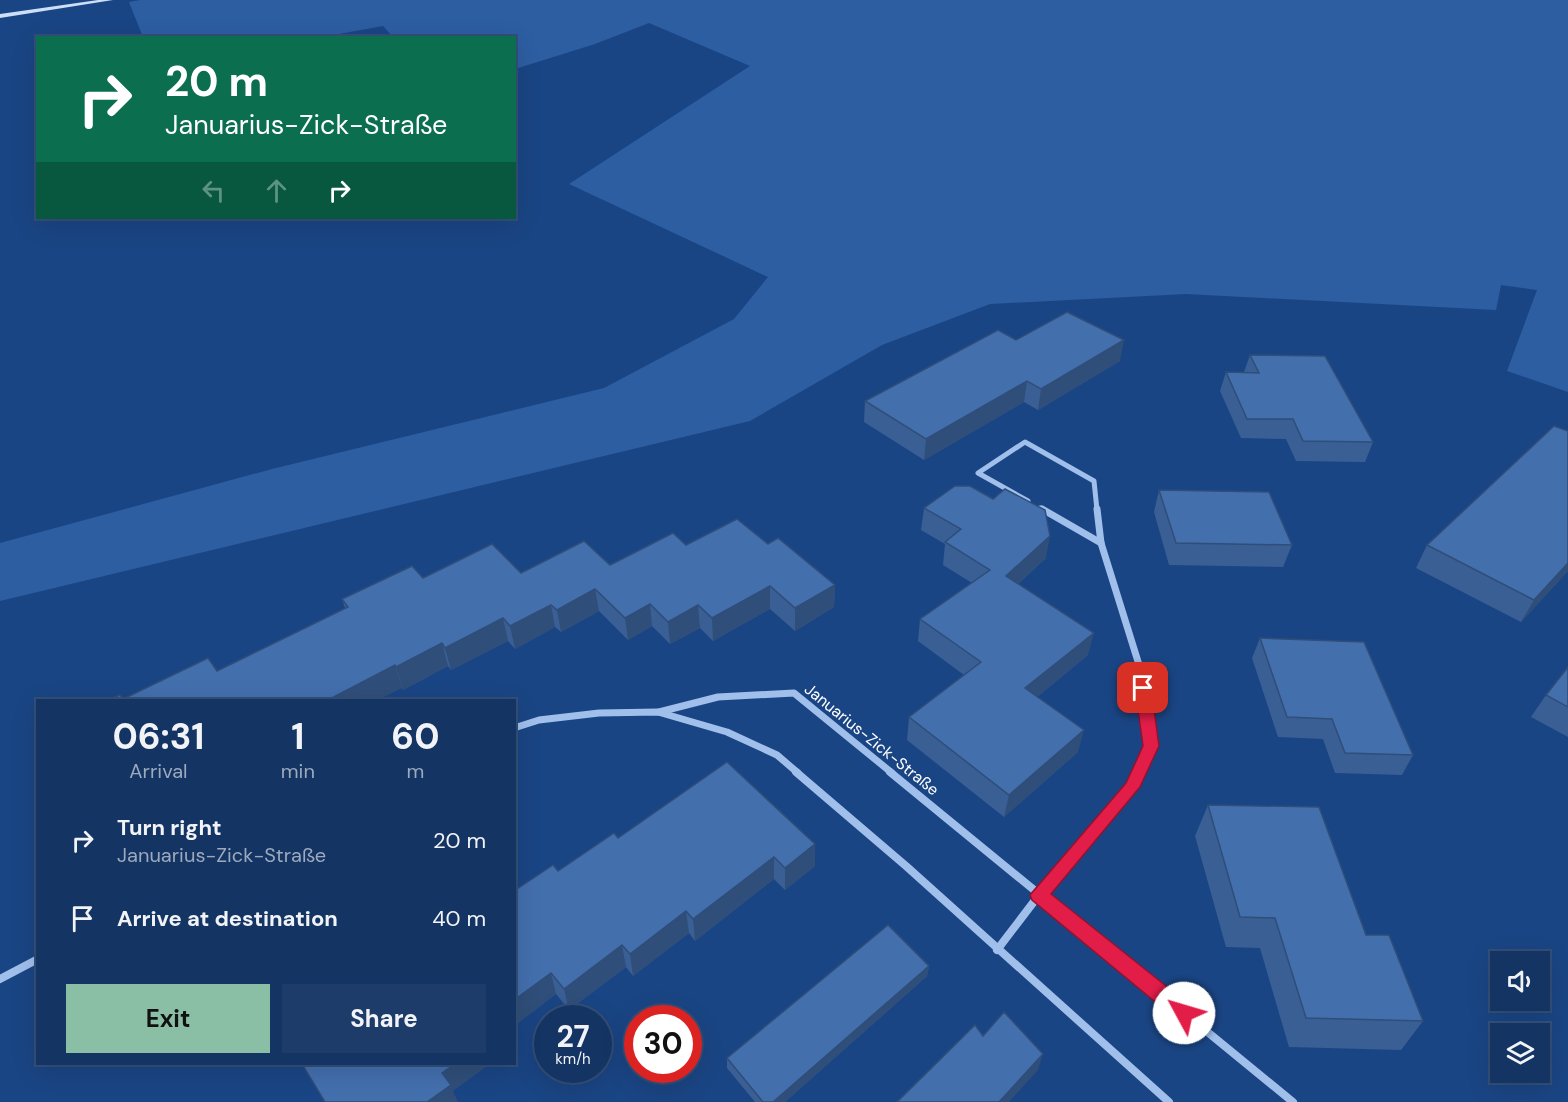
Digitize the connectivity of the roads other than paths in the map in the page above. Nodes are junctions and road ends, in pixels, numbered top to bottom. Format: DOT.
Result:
graph roads {
  1 [pos="110,0"];
  2 [pos="0,16"];
  3 [pos="1101,543"];
  4 [pos="658,712"];
  5 [pos="516,727"];
  6 [pos="1039,895"];
  7 [pos="997,950"];
  8 [pos="36,960"];
  9 [pos="0,979"];
  10 [pos="1169,1102"];
  11 [pos="1293,1102"];
  1 -- 2 [label="main road"];
  3 -- 3 [label="street"];
  3 -- 6 [label="street"];
  4 -- 5 [label="street, Januarius-Zick-Straße"];
  4 -- 6 [label="street, Januarius-Zick-Straße"];
  4 -- 7 [label="street, Januarius-Zick-Straße"];
  6 -- 7 [label="street"];
  6 -- 11 [label="street, Januarius-Zick-Straße"];
  7 -- 10 [label="street, Januarius-Zick-Straße"];
  8 -- 9 [label="street"];
}
